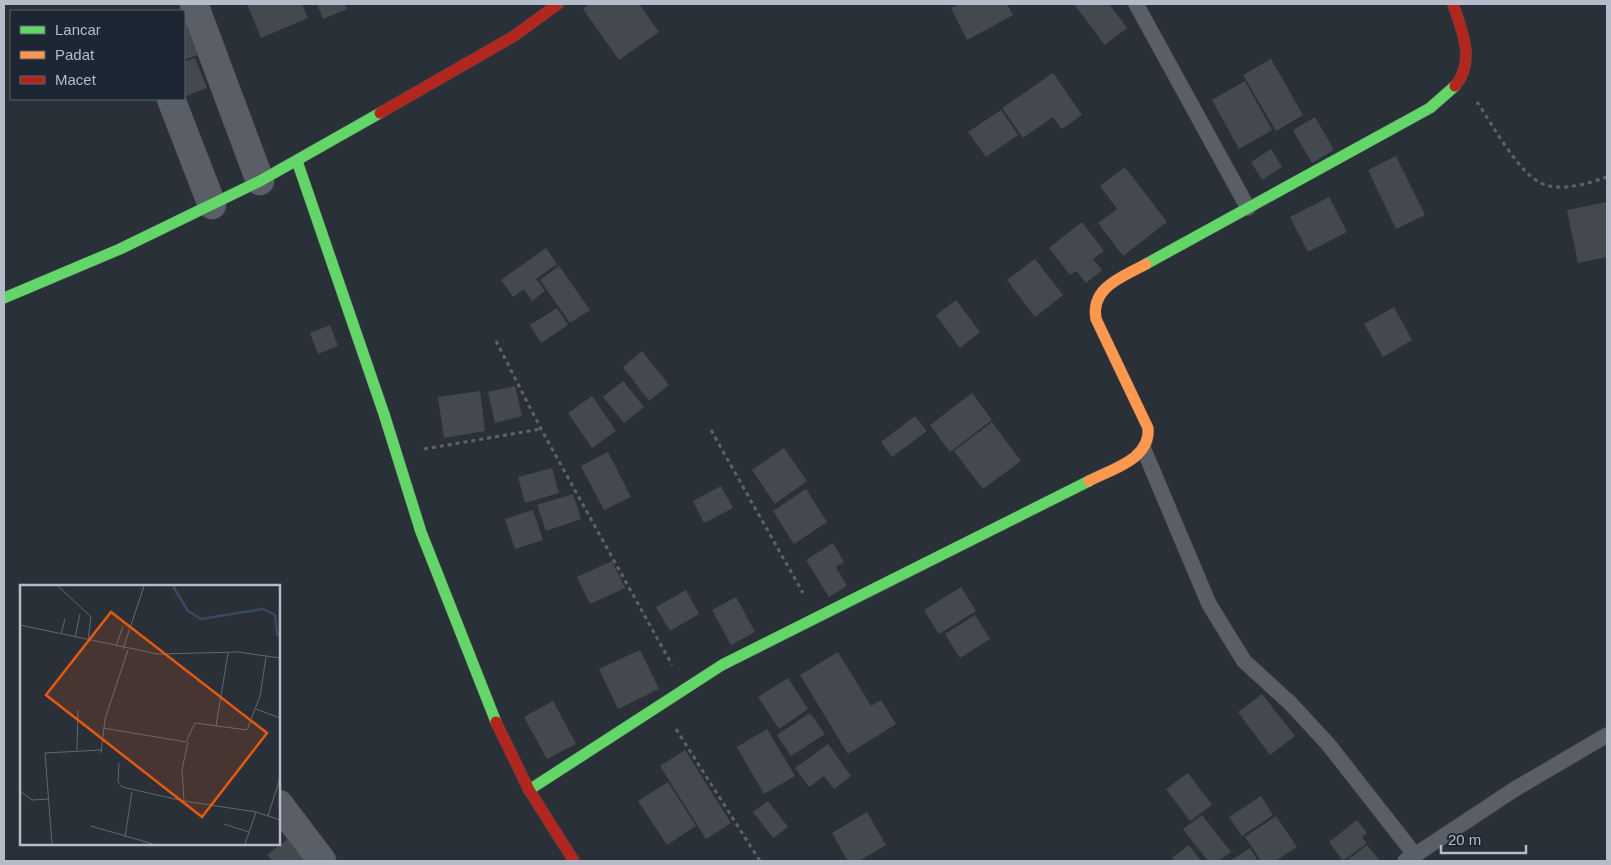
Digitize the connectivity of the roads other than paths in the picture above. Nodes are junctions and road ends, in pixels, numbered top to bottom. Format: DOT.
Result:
graph roads {
  1 [pos="194,4"];
  2 [pos="558,4"];
  3 [pos="1136,4"];
  4 [pos="1453,4"];
  5 [pos="170,100"];
  6 [pos="297,161"];
  7 [pos="260,181"];
  8 [pos="212,205"];
  9 [pos="1248,208"];
  10 [pos="4,298"];
  11 [pos="1144,450"];
  12 [pos="1607,735"];
  13 [pos="529,790"];
  14 [pos="280,805"];
  15 [pos="1410,858"];
  16 [pos="322,861"];
  17 [pos="574,861"];
  1 -- 7 [label="street"];
  2 -- 6 [label="street"];
  3 -- 9 [label="lane"];
  4 -- 9 [label="street"];
  5 -- 8 [label="street"];
  6 -- 7 [label="street"];
  6 -- 13 [label="street"];
  7 -- 8 [label="street"];
  8 -- 10 [label="street"];
  9 -- 11 [label="street"];
  11 -- 13 [label="street"];
  11 -- 15 [label="lane"];
  12 -- 15 [label="lane"];
  13 -- 17 [label="street"];
  14 -- 16 [label="street"];
}
